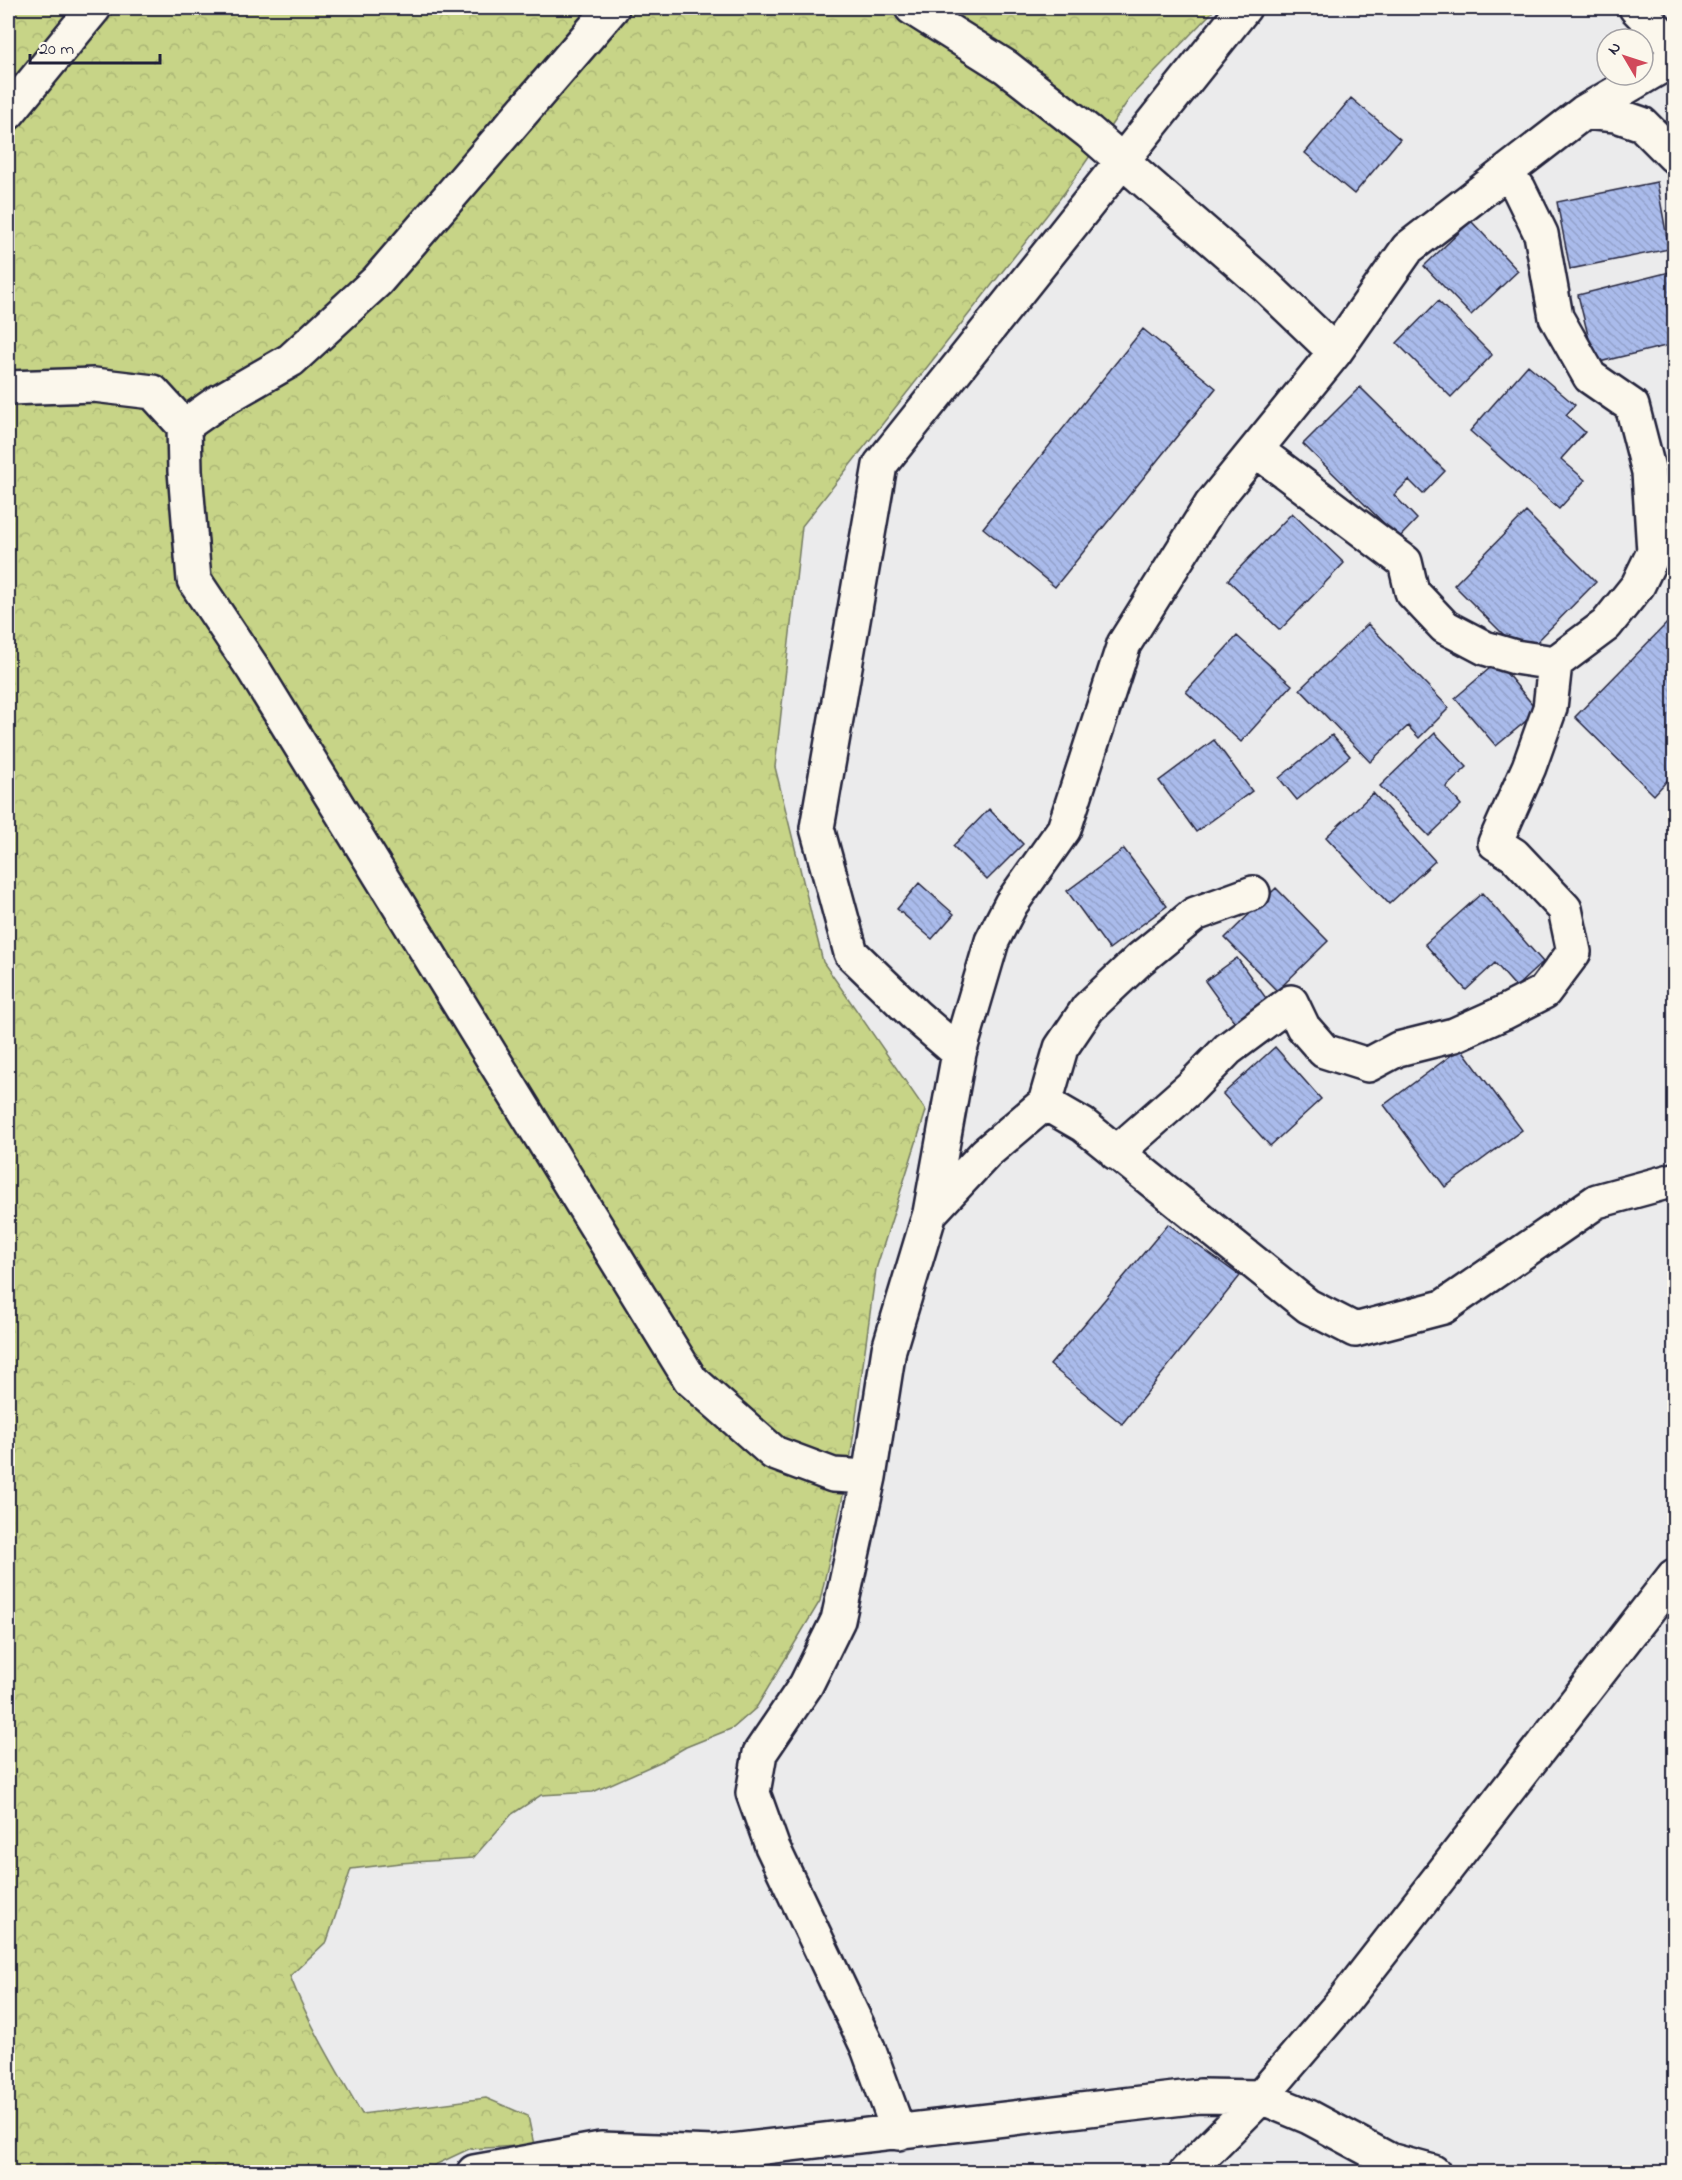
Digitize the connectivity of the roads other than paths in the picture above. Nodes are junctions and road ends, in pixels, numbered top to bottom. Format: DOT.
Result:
graph roads {
  1 [pos="94,8"];
  2 [pos="612,8"];
  3 [pos="912,8"];
  4 [pos="1244,8"];
  5 [pos="1636,8"];
  6 [pos="1674,47"];
  7 [pos="1674,59"];
  8 [pos="1584,112"];
  9 [pos="8,113"];
  10 [pos="1674,156"];
  11 [pos="1123,161"];
  12 [pos="1507,172"];
  13 [pos="1335,352"];
  14 [pos="8,388"];
  15 [pos="184,426"];
  16 [pos="1256,450"];
  17 [pos="1555,663"];
  18 [pos="1253,893"];
  19 [pos="959,1053"];
  20 [pos="1045,1103"];
  21 [pos="1116,1153"];
  22 [pos="1674,1180"];
  23 [pos="930,1213"];
  24 [pos="869,1477"];
  25 [pos="1674,1576"];
  26 [pos="1261,2097"];
  27 [pos="899,2133"];
  28 [pos="474,2172"];
  29 [pos="1186,2172"];
  30 [pos="1433,2172"];
  1 -- 9 [label="street"];
  2 -- 15 [label="street"];
  3 -- 11 [label="street"];
  4 -- 11 [label="street"];
  5 -- 6 [label="street"];
  7 -- 8 [label="street"];
  8 -- 10 [label="street"];
  8 -- 12 [label="street"];
  11 -- 13 [label="street"];
  11 -- 19 [label="street"];
  12 -- 13 [label="street"];
  12 -- 17 [label="street"];
  13 -- 16 [label="street"];
  14 -- 15 [label="street"];
  15 -- 24 [label="street"];
  16 -- 17 [label="street"];
  16 -- 19 [label="street"];
  17 -- 21 [label="street"];
  18 -- 20 [label="street"];
  19 -- 23 [label="street"];
  20 -- 21 [label="street"];
  20 -- 23 [label="street"];
  21 -- 22 [label="street"];
  23 -- 24 [label="street"];
  24 -- 27 [label="street"];
  25 -- 26 [label="street"];
  26 -- 27 [label="street"];
  26 -- 29 [label="street"];
  26 -- 30 [label="street"];
  27 -- 28 [label="street"];
}
